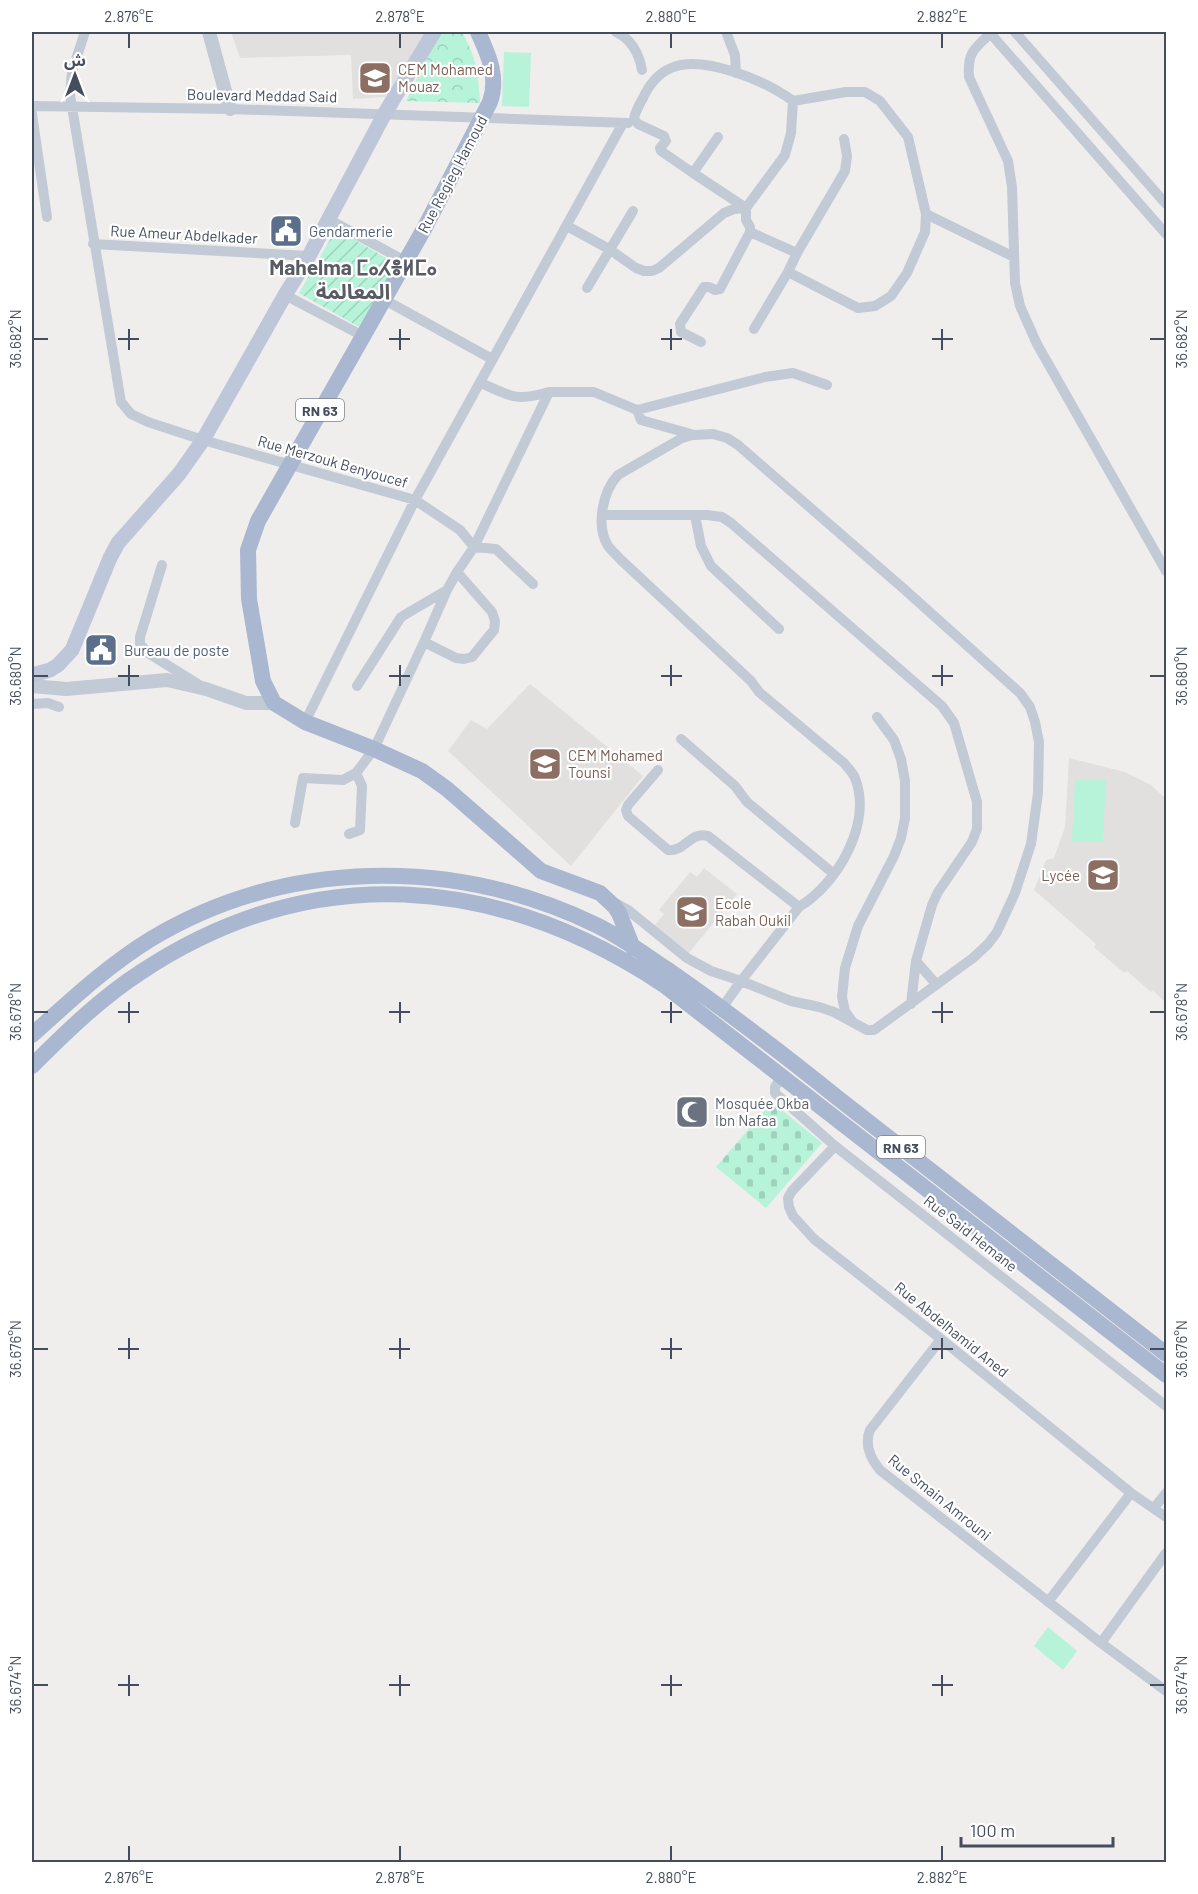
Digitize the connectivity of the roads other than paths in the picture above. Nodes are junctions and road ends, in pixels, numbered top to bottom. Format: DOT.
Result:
graph roads {
  1 [pos="85,32"];
  2 [pos="202,32"];
  3 [pos="434,32"];
  4 [pos="478,32"];
  5 [pos="616,32"];
  6 [pos="726,32"];
  7 [pos="991,32"];
  8 [pos="1015,32"];
  9 [pos="210,38"];
  10 [pos="642,70"];
  11 [pos="736,73"];
  12 [pos="793,101"];
  13 [pos="73,105"];
  14 [pos="32,106"];
  15 [pos="230,109"];
  16 [pos="385,113"];
  17 [pos="32,114"];
  18 [pos="483,118"];
  19 [pos="629,122"];
  20 [pos="718,137"];
  21 [pos="844,139"];
  22 [pos="693,173"];
  23 [pos="1167,204"];
  24 [pos="746,207"];
  25 [pos="633,211"];
  26 [pos="926,214"];
  27 [pos="47,217"];
  28 [pos="328,219"];
  29 [pos="567,226"];
  30 [pos="750,232"];
  31 [pos="1167,234"];
  32 [pos="93,244"];
  33 [pos="609,249"];
  34 [pos="797,253"];
  35 [pos="309,256"];
  36 [pos="1014,257"];
  37 [pos="405,261"];
  38 [pos="788,272"];
  39 [pos="587,288"];
  40 [pos="285,295"];
  41 [pos="383,299"];
  42 [pos="754,329"];
  43 [pos="363,336"];
  44 [pos="701,342"];
  45 [pos="492,359"];
  46 [pos="481,383"];
  47 [pos="826,385"];
  48 [pos="549,392"];
  49 [pos="637,410"];
  50 [pos="693,435"];
  51 [pos="203,440"];
  52 [pos="290,463"];
  53 [pos="415,500"];
  54 [pos="602,515"];
  55 [pos="695,515"];
  56 [pos="474,547"];
  57 [pos="162,566"];
  58 [pos="1167,571"];
  59 [pos="457,572"];
  60 [pos="533,584"];
  61 [pos="447,590"];
  62 [pos="779,629"];
  63 [pos="424,642"];
  64 [pos="32,675"];
  65 [pos="32,686"];
  66 [pos="357,686"];
  67 [pos="206,689"];
  68 [pos="274,703"];
  69 [pos="32,704"];
  70 [pos="59,708"];
  71 [pos="877,717"];
  72 [pos="304,722"];
  73 [pos="681,739"];
  74 [pos="375,749"];
  75 [pos="658,770"];
  76 [pos="356,773"];
  77 [pos="295,823"];
  78 [pos="349,834"];
  79 [pos="834,874"];
  80 [pos="604,897"];
  81 [pos="799,907"];
  82 [pos="597,925"];
  83 [pos="632,946"];
  84 [pos="916,961"];
  85 [pos="641,970"];
  86 [pos="741,981"];
  87 [pos="936,984"];
  88 [pos="911,1004"];
  89 [pos="722,1008"];
  90 [pos="852,1021"];
  91 [pos="32,1035"];
  92 [pos="32,1066"];
  93 [pos="782,1076"];
  94 [pos="835,1146"];
  95 [pos="941,1339"];
  96 [pos="1167,1354"];
  97 [pos="1167,1375"];
  98 [pos="1167,1406"];
  99 [pos="1131,1493"];
  100 [pos="1167,1493"];
  101 [pos="1154,1508"];
  102 [pos="1166,1515"];
  103 [pos="1167,1553"];
  104 [pos="1048,1602"];
  105 [pos="1101,1643"];
  106 [pos="1167,1691"];
  1 -- 13 [label="street, Rue Merzouk Benyoucef"];
  2 -- 9 [label="street"];
  3 -- 16 [label="main road"];
  4 -- 18 [label="main road, Rue Regieg Hamoud / RN 63"];
  5 -- 10 [label="street"];
  6 -- 11 [label="street"];
  7 -- 31 [label="street"];
  7 -- 36 [label="street"];
  8 -- 23 [label="street"];
  9 -- 15 [label="street"];
  11 -- 12 [label="street"];
  11 -- 19 [label="street"];
  12 -- 24 [label="street"];
  12 -- 26 [label="street"];
  13 -- 14 [label="street, Boulevard Meddad Said"];
  13 -- 15 [label="street, Boulevard Meddad Said"];
  13 -- 32 [label="street, Rue Merzouk Benyoucef"];
  15 -- 16 [label="street, Boulevard Meddad Said"];
  16 -- 18 [label="street, Boulevard Meddad Said"];
  16 -- 28 [label="main road"];
  17 -- 27 [label="street"];
  18 -- 19 [label="street, Boulevard Meddad Said"];
  18 -- 37 [label="main road, Rue Regieg Hamoud / RN 63"];
  19 -- 22 [label="street"];
  19 -- 29 [label="street"];
  20 -- 22 [label="street"];
  21 -- 34 [label="street"];
  22 -- 24 [label="street"];
  24 -- 30 [label="street"];
  24 -- 33 [label="street"];
  25 -- 33 [label="street"];
  26 -- 36 [label="street"];
  26 -- 38 [label="street"];
  28 -- 35 [label="main road"];
  28 -- 37 [label="street"];
  29 -- 33 [label="street"];
  29 -- 45 [label="street"];
  30 -- 34 [label="street"];
  30 -- 44 [label="street"];
  32 -- 35 [label="street, Rue Ameur Abdelkader"];
  32 -- 51 [label="street, Rue Merzouk Benyoucef"];
  33 -- 39 [label="street"];
  34 -- 38 [label="street"];
  35 -- 40 [label="main road"];
  36 -- 58 [label="street"];
  37 -- 41 [label="main road, Rue Regieg Hamoud / RN 63"];
  38 -- 42 [label="street"];
  40 -- 43 [label="street"];
  40 -- 51 [label="main road"];
  41 -- 43 [label="main road, Rue Regieg Hamoud / RN 63"];
  41 -- 45 [label="street"];
  43 -- 52 [label="main road, Rue Regieg Hamoud / RN 63"];
  45 -- 46 [label="street"];
  46 -- 48 [label="street"];
  46 -- 53 [label="street"];
  47 -- 49 [label="street"];
  48 -- 49 [label="street"];
  48 -- 56 [label="street"];
  49 -- 50 [label="street"];
  50 -- 54 [label="street"];
  50 -- 87 [label="street"];
  51 -- 52 [label="street, Rue Merzouk Benyoucef"];
  51 -- 64 [label="main road"];
  52 -- 53 [label="street, Rue Merzouk Benyoucef"];
  52 -- 68 [label="main road, Rue Regieg Hamoud / RN 63"];
  53 -- 56 [label="street, Rue Merzouk Benyoucef"];
  53 -- 72 [label="street"];
  54 -- 55 [label="street"];
  54 -- 79 [label="street"];
  55 -- 62 [label="street"];
  55 -- 84 [label="street"];
  56 -- 59 [label="street"];
  56 -- 60 [label="street"];
  57 -- 67 [label="street"];
  59 -- 61 [label="street"];
  59 -- 63 [label="street"];
  61 -- 63 [label="street"];
  61 -- 66 [label="street"];
  63 -- 74 [label="street"];
  65 -- 67 [label="street"];
  67 -- 68 [label="street"];
  68 -- 72 [label="main road"];
  69 -- 70 [label="street"];
  71 -- 90 [label="street"];
  72 -- 74 [label="main road"];
  73 -- 79 [label="street"];
  74 -- 76 [label="street"];
  74 -- 80 [label="main road"];
  75 -- 81 [label="street"];
  76 -- 77 [label="street"];
  76 -- 78 [label="street"];
  79 -- 81 [label="street"];
  80 -- 82 [label="main road"];
  80 -- 83 [label="main road"];
  80 -- 86 [label="street"];
  81 -- 86 [label="street"];
  82 -- 83 [label="main road"];
  82 -- 91 [label="main road"];
  83 -- 85 [label="main road"];
  83 -- 89 [label="main road, RN 63"];
  84 -- 87 [label="street"];
  84 -- 88 [label="street"];
  85 -- 92 [label="main road"];
  85 -- 93 [label="main road"];
  86 -- 89 [label="street"];
  86 -- 90 [label="street"];
  87 -- 88 [label="street"];
  88 -- 90 [label="street"];
  89 -- 96 [label="main road, RN 63"];
  93 -- 94 [label="street, Rue Said Hemane"];
  93 -- 97 [label="main road"];
  94 -- 95 [label="street, Rue Abdelhamid Aned"];
  94 -- 98 [label="street, Rue Said Hemane"];
  95 -- 99 [label="street, Rue Abdelhamid Aned"];
  95 -- 104 [label="street, Rue Smain Amrouni"];
  99 -- 101 [label="street, Rue Abdelhamid Aned"];
  99 -- 104 [label="street"];
  100 -- 101 [label="street"];
  101 -- 102 [label="street, Rue Abdelhamid Aned"];
  103 -- 105 [label="street"];
  104 -- 105 [label="street, Rue Smain Amrouni"];
  105 -- 106 [label="street, Rue Smain Amrouni"];
}
